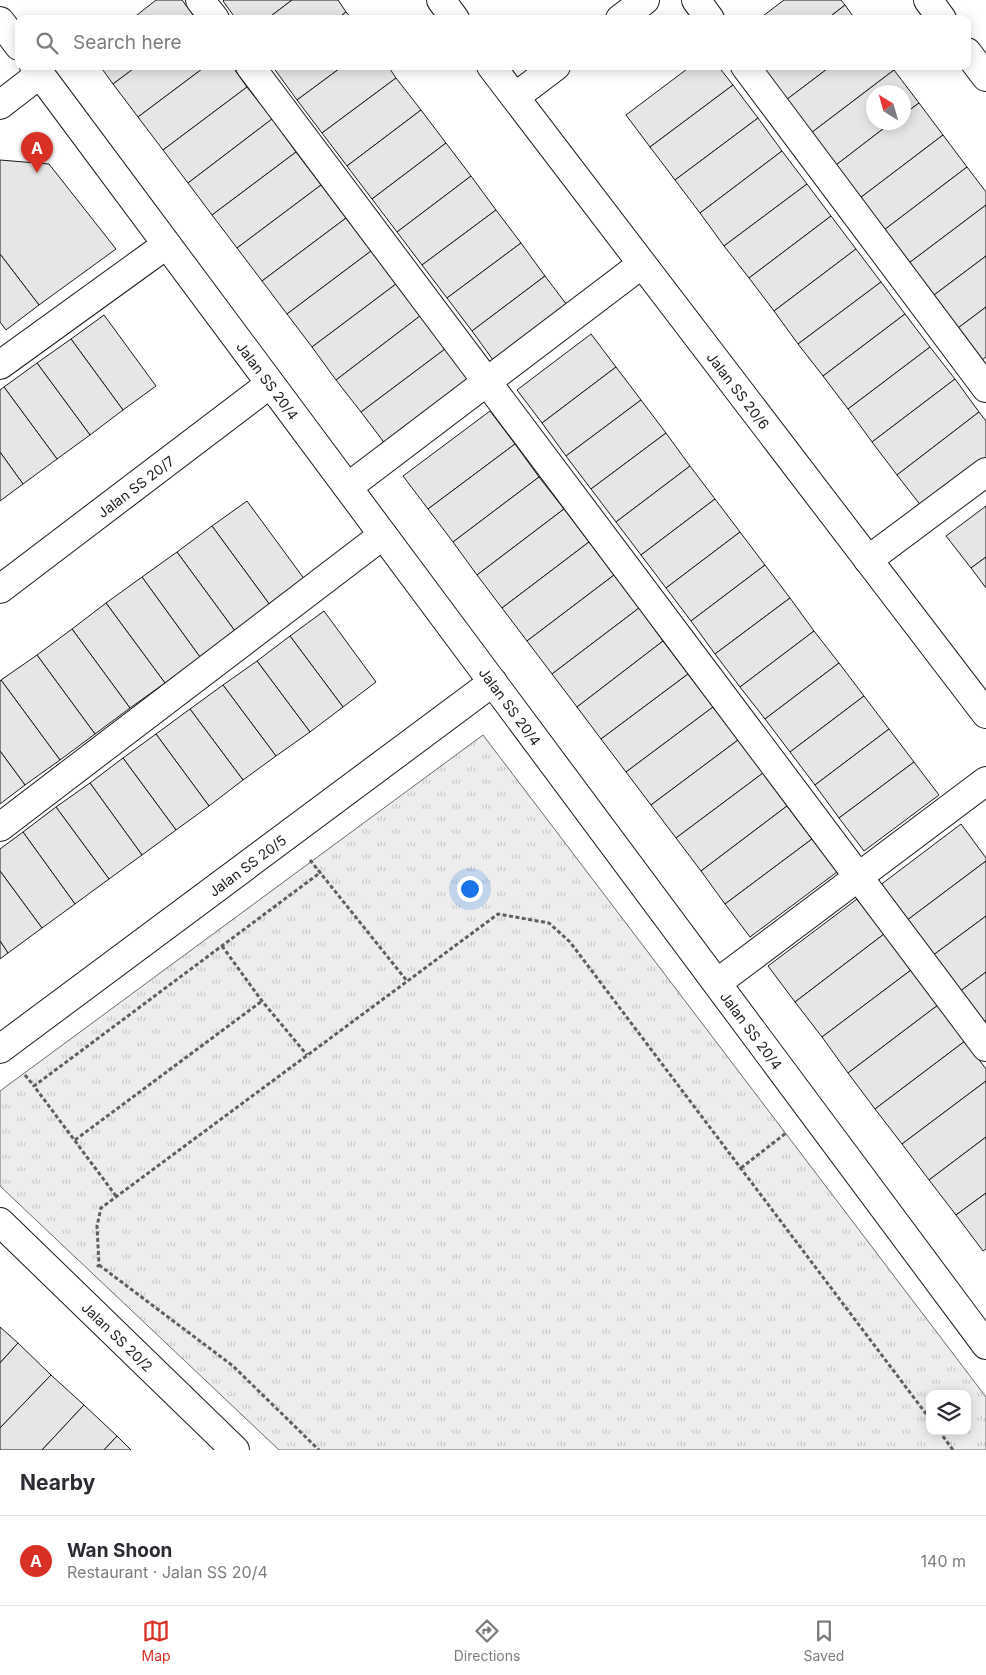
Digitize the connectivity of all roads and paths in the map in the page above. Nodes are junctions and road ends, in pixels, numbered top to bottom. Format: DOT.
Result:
graph roads {
  1 [pos="11,0"];
  2 [pos="200,0"];
  3 [pos="441,0"];
  4 [pos="645,0"];
  5 [pos="696,0"];
  6 [pos="928,0"];
  7 [pos="0,8"];
  8 [pos="211,15"];
  9 [pos="452,15"];
  10 [pos="625,15"];
  11 [pos="707,15"];
  12 [pos="939,15"];
  13 [pos="0,20"];
  14 [pos="15,41"];
  15 [pos="971,57"];
  16 [pos="37,70"];
  17 [pos="253,70"];
  18 [pos="494,70"];
  19 [pos="551,70"];
  20 [pos="748,70"];
  21 [pos="986,77"];
  22 [pos="515,97"];
  23 [pos="0,104"];
  24 [pos="166,245"];
  25 [pos="642,264"];
  26 [pos="0,365"];
  27 [pos="487,382"];
  28 [pos="270,384"];
  29 [pos="986,388"];
  30 [pos="986,472"];
  31 [pos="348,487"];
  32 [pos="383,535"];
  33 [pos="868,560"];
  34 [pos="0,589"];
  35 [pos="493,682"];
  36 [pos="986,714"];
  37 [pos="986,781"];
  38 [pos="0,827"];
  39 [pos="289,834"];
  40 [pos="320,872"];
  41 [pos="858,877"];
  42 [pos="222,946"];
  43 [pos="407,981"];
  44 [pos="717,983"];
  45 [pos="262,1001"];
  46 [pos="986,1047"];
  47 [pos="0,1049"];
  48 [pos="308,1055"];
  49 [pos="813,1112"];
  50 [pos="75,1140"];
  51 [pos="741,1168"];
  52 [pos="116,1196"];
  53 [pos="0,1222"];
  54 [pos="986,1345"];
  55 [pos="926,1414"];
  56 [pos="942,1435"];
  57 [pos="235,1450"];
  58 [pos="319,1450"];
  59 [pos="953,1450"];
  1 -- 7 [label="street"];
  2 -- 8 [label="street"];
  3 -- 9 [label="street"];
  4 -- 10 [label="street"];
  5 -- 11 [label="street"];
  6 -- 12 [label="street"];
  13 -- 14 [label="street"];
  15 -- 21 [label="street"];
  16 -- 23 [label="street"];
  16 -- 24 [label="street, Jalan SS 20/4"];
  17 -- 27 [label="street"];
  18 -- 22 [label="street, Jalan SS 20/6"];
  19 -- 22 [label="street"];
  20 -- 29 [label="street"];
  22 -- 25 [label="street, Jalan SS 20/6"];
  24 -- 26 [label="street"];
  24 -- 28 [label="street, Jalan SS 20/4"];
  25 -- 27 [label="street"];
  25 -- 33 [label="street, Jalan SS 20/6"];
  27 -- 31 [label="street"];
  27 -- 41 [label="street"];
  28 -- 31 [label="street, Jalan SS 20/4"];
  28 -- 34 [label="street, Jalan SS 20/7"];
  30 -- 33 [label="street"];
  31 -- 32 [label="street, Jalan SS 20/4"];
  32 -- 35 [label="street, Jalan SS 20/4"];
  32 -- 38 [label="street"];
  33 -- 36 [label="street, Jalan SS 20/6"];
  35 -- 39 [label="street, Jalan SS 20/5"];
  35 -- 44 [label="street, Jalan SS 20/4"];
  37 -- 41 [label="street"];
  39 -- 40 [label="path"];
  39 -- 47 [label="street, Jalan SS 20/5"];
  40 -- 42 [label="path"];
  40 -- 43 [label="path"];
  41 -- 44 [label="street"];
  41 -- 46 [label="street"];
  42 -- 45 [label="path"];
  42 -- 50 [label="path"];
  43 -- 48 [label="path"];
  43 -- 51 [label="path"];
  44 -- 49 [label="street, Jalan SS 20/4"];
  45 -- 48 [label="path"];
  45 -- 50 [label="path"];
  48 -- 52 [label="path"];
  49 -- 51 [label="path"];
  49 -- 54 [label="street, Jalan SS 20/4"];
  50 -- 52 [label="path"];
  51 -- 55 [label="path"];
  52 -- 58 [label="path"];
  53 -- 57 [label="street, Jalan SS 20/2"];
  56 -- 59 [label="path"];
}
